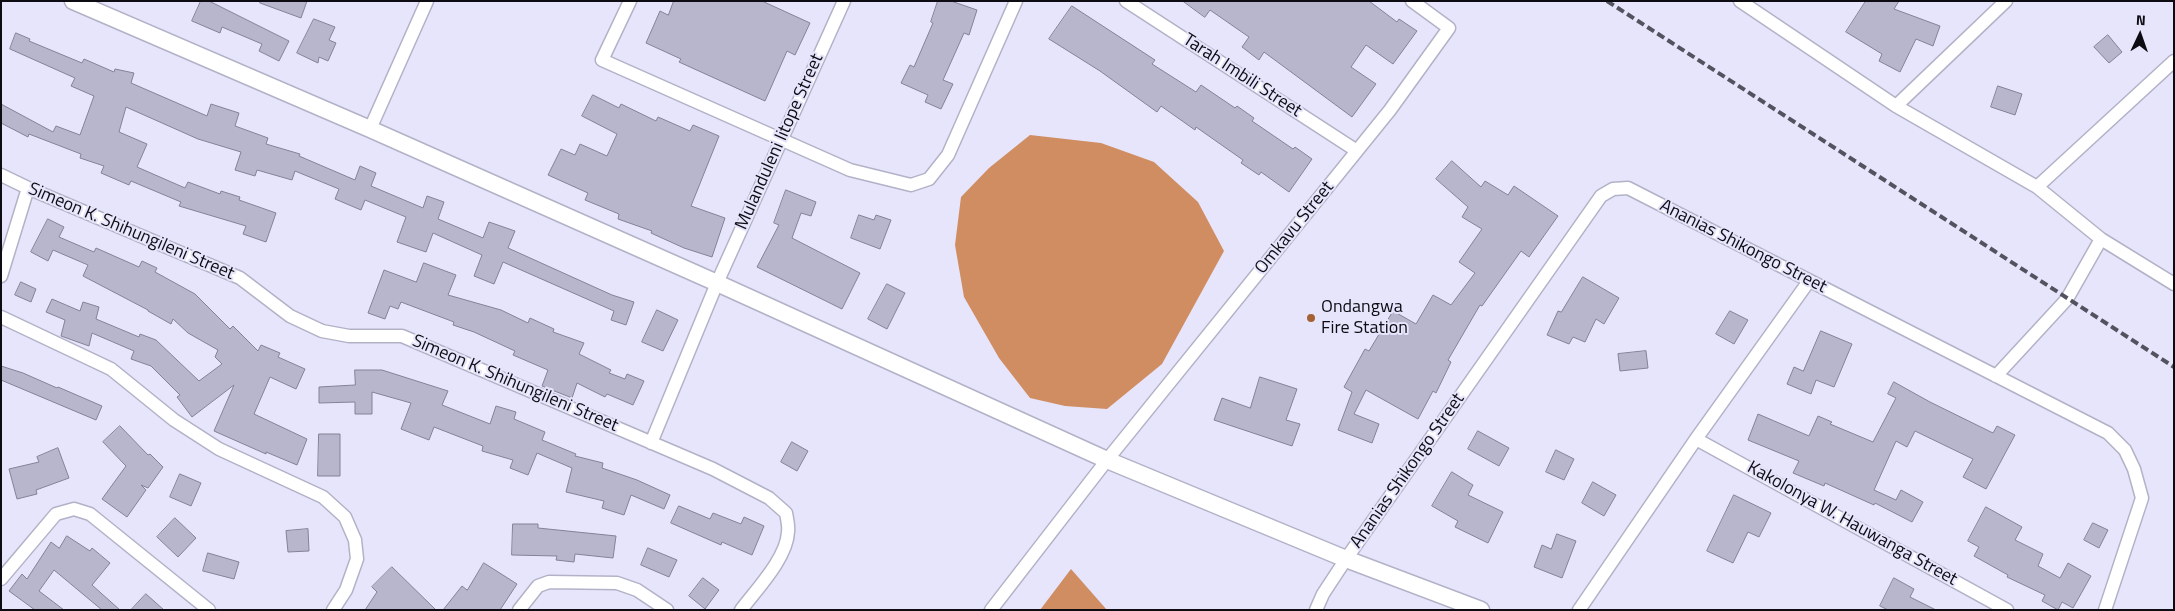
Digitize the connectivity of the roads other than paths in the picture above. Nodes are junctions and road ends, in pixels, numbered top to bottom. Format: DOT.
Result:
graph roads {
  1 [pos="73,1"];
  2 [pos="427,1"];
  3 [pos="630,1"];
  4 [pos="844,1"];
  5 [pos="1016,1"];
  6 [pos="1126,1"];
  7 [pos="1412,1"];
  8 [pos="2006,1"];
  9 [pos="1747,3"];
  10 [pos="2174,61"];
  11 [pos="1896,106"];
  12 [pos="370,129"];
  13 [pos="781,140"];
  14 [pos="1358,151"];
  15 [pos="1,175"];
  16 [pos="2037,187"];
  17 [pos="28,188"];
  18 [pos="2101,239"];
  19 [pos="1,276"];
  20 [pos="1809,281"];
  21 [pos="717,283"];
  22 [pos="2174,284"];
  23 [pos="1,317"];
  24 [pos="1996,376"];
  25 [pos="1696,439"];
  26 [pos="651,443"];
  27 [pos="1107,460"];
  28 [pos="1346,559"];
  29 [pos="1,579"];
  30 [pos="208,610"];
  31 [pos="333,610"];
  32 [pos="520,610"];
  33 [pos="667,610"];
  34 [pos="741,610"];
  35 [pos="991,610"];
  36 [pos="1316,610"];
  37 [pos="1481,610"];
  38 [pos="1580,610"];
  39 [pos="2007,610"];
  40 [pos="2105,610"];
  1 -- 12 [label="street"];
  2 -- 12 [label="street"];
  3 -- 13 [label="street"];
  4 -- 13 [label="street, Mulanduleni Iitope Street"];
  5 -- 13 [label="street"];
  6 -- 14 [label="street, Tarah Imbili Street"];
  7 -- 14 [label="street, Omkavu Street"];
  8 -- 11 [label="street"];
  9 -- 11 [label="street"];
  10 -- 16 [label="street"];
  11 -- 16 [label="street"];
  12 -- 21 [label="street"];
  13 -- 21 [label="street, Mulanduleni Iitope Street"];
  14 -- 27 [label="street, Omkavu Street"];
  15 -- 17 [label="street, Simeon K. Shihungileni Street"];
  16 -- 18 [label="street"];
  17 -- 19 [label="street"];
  17 -- 26 [label="street, Simeon K. Shihungileni Street"];
  18 -- 22 [label="street"];
  18 -- 24 [label="street"];
  20 -- 24 [label="street, Ananias Shikongo Street"];
  20 -- 25 [label="street"];
  20 -- 28 [label="street, Ananias Shikongo Street"];
  21 -- 26 [label="street, Mulanduleni Iitope Street"];
  21 -- 27 [label="street"];
  23 -- 31 [label="street"];
  24 -- 40 [label="street, Ananias Shikongo Street"];
  25 -- 38 [label="street"];
  25 -- 39 [label="street, Kakolonya W. Hauwanga Street"];
  26 -- 34 [label="street, Simeon K. Shihungileni Street"];
  27 -- 28 [label="street"];
  27 -- 35 [label="street, Omkavu Street"];
  28 -- 36 [label="street, Ananias Shikongo Street"];
  28 -- 37 [label="street"];
  29 -- 30 [label="street"];
  32 -- 33 [label="street"];
}
